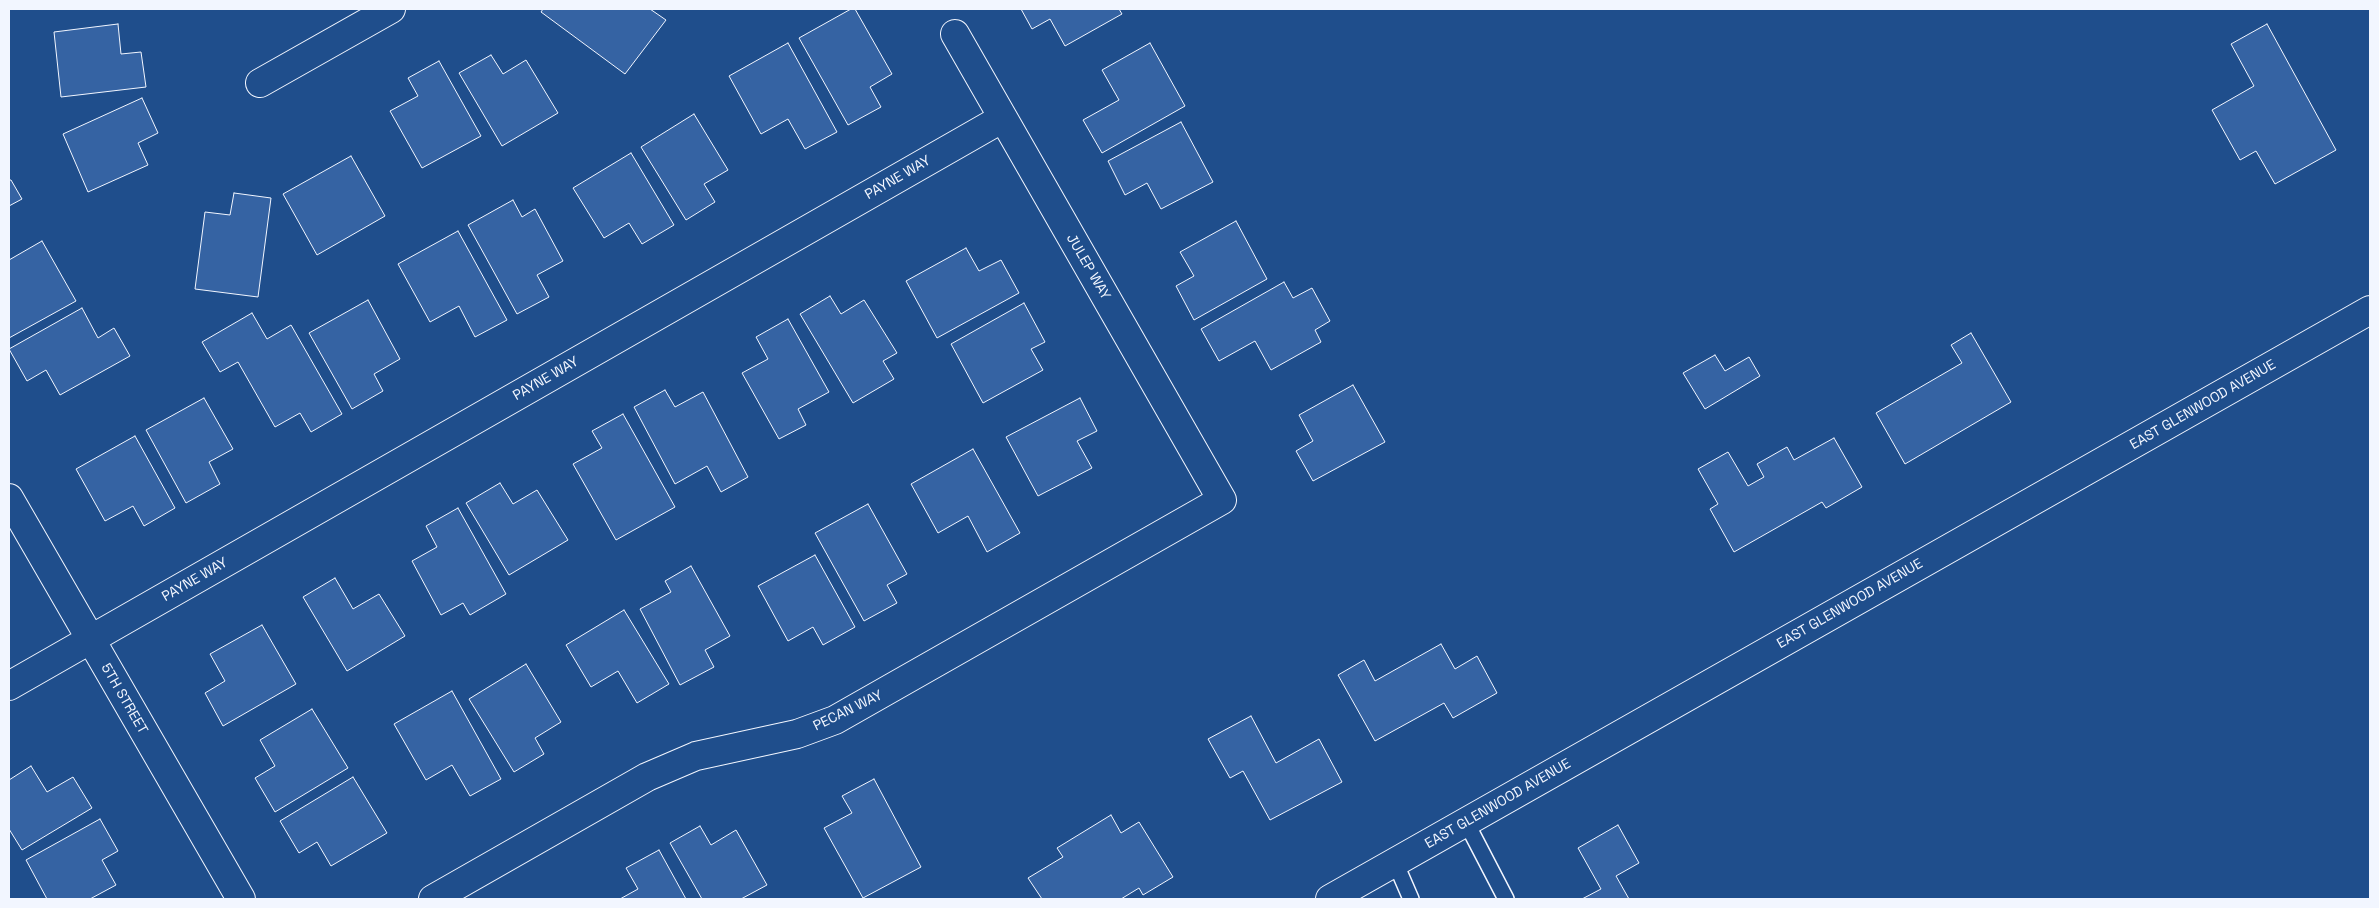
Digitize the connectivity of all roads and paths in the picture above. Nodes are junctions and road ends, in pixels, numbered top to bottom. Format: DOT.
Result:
graph roads {
  1 [pos="391,9"];
  2 [pos="955,34"];
  3 [pos="260,83"];
  4 [pos="1003,118"];
  5 [pos="2370,310"];
  6 [pos="9,498"];
  7 [pos="1222,500"];
  8 [pos="89,639"];
  9 [pos="9,686"];
  10 [pos="1466,822"];
  11 [pos="1395,862"];
  12 [pos="241,899"];
  13 [pos="433,899"];
  14 [pos="1330,899"];
  15 [pos="1410,899"];
  16 [pos="1506,899"];
  1 -- 3 [label="street"];
  2 -- 4 [label="street, JULEP WAY"];
  4 -- 7 [label="street, JULEP WAY"];
  4 -- 8 [label="street, PAYNE WAY"];
  5 -- 10 [label="street, EAST GLENWOOD AVENUE"];
  6 -- 8 [label="street, 5TH STREET"];
  7 -- 13 [label="street, PECAN WAY"];
  8 -- 9 [label="street, PAYNE WAY"];
  8 -- 12 [label="street, 5TH STREET"];
  10 -- 11 [label="street, EAST GLENWOOD AVENUE"];
  10 -- 16 [label="lane"];
  11 -- 14 [label="street, EAST GLENWOOD AVENUE"];
  11 -- 15 [label="lane"];
}
